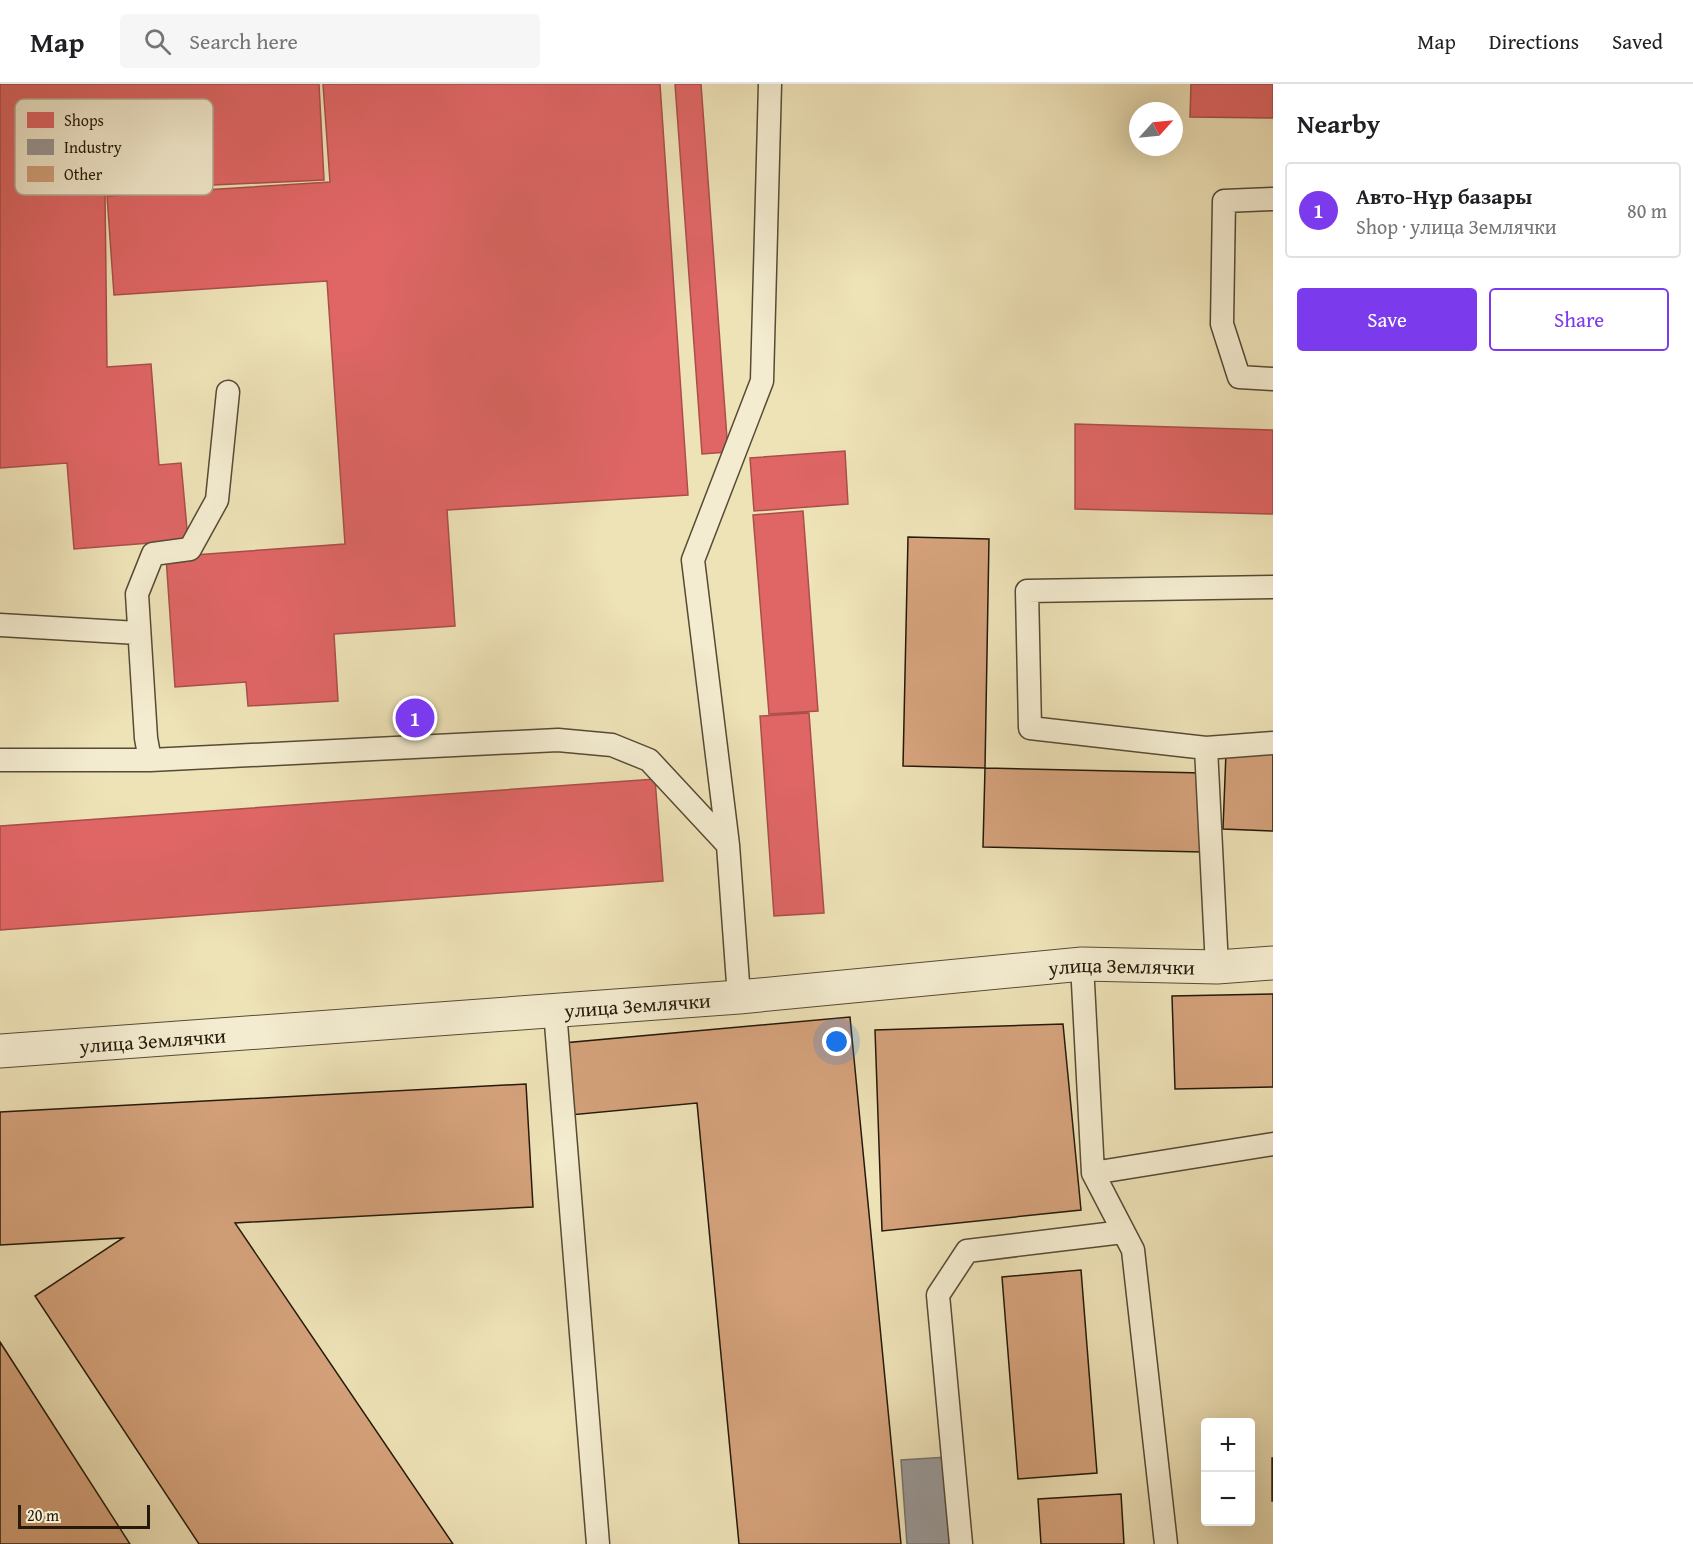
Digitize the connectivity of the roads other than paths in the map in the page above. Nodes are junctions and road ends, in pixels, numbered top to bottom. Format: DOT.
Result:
graph roads {
  1 [pos="771,84"];
  2 [pos="1273,199"];
  3 [pos="1273,379"];
  4 [pos="228,392"];
  5 [pos="1273,586"];
  6 [pos="0,625"];
  7 [pos="138,633"];
  8 [pos="1273,743"];
  9 [pos="1206,747"];
  10 [pos="0,760"];
  11 [pos="150,760"];
  12 [pos="728,845"];
  13 [pos="1273,963"];
  14 [pos="1082,964"];
  15 [pos="1217,967"];
  16 [pos="739,997"];
  17 [pos="555,1011"];
  18 [pos="0,1051"];
  19 [pos="1273,1144"];
  20 [pos="1093,1173"];
  21 [pos="1123,1232"];
  22 [pos="598,1544"];
  23 [pos="961,1544"];
  24 [pos="1166,1544"];
  1 -- 12 [label="lane"];
  2 -- 3 [label="lane"];
  4 -- 7 [label="lane"];
  5 -- 9 [label="lane"];
  6 -- 7 [label="lane"];
  7 -- 11 [label="lane"];
  8 -- 9 [label="lane"];
  9 -- 15 [label="lane"];
  10 -- 11 [label="lane"];
  11 -- 12 [label="lane"];
  12 -- 16 [label="lane"];
  13 -- 15 [label="street, улица Землячки"];
  14 -- 15 [label="street, улица Землячки"];
  14 -- 16 [label="street, улица Землячки"];
  14 -- 20 [label="lane"];
  16 -- 17 [label="street, улица Землячки"];
  17 -- 18 [label="street, улица Землячки"];
  17 -- 22 [label="lane"];
  19 -- 20 [label="lane"];
  20 -- 21 [label="lane"];
  21 -- 23 [label="lane"];
  21 -- 24 [label="lane"];
}
